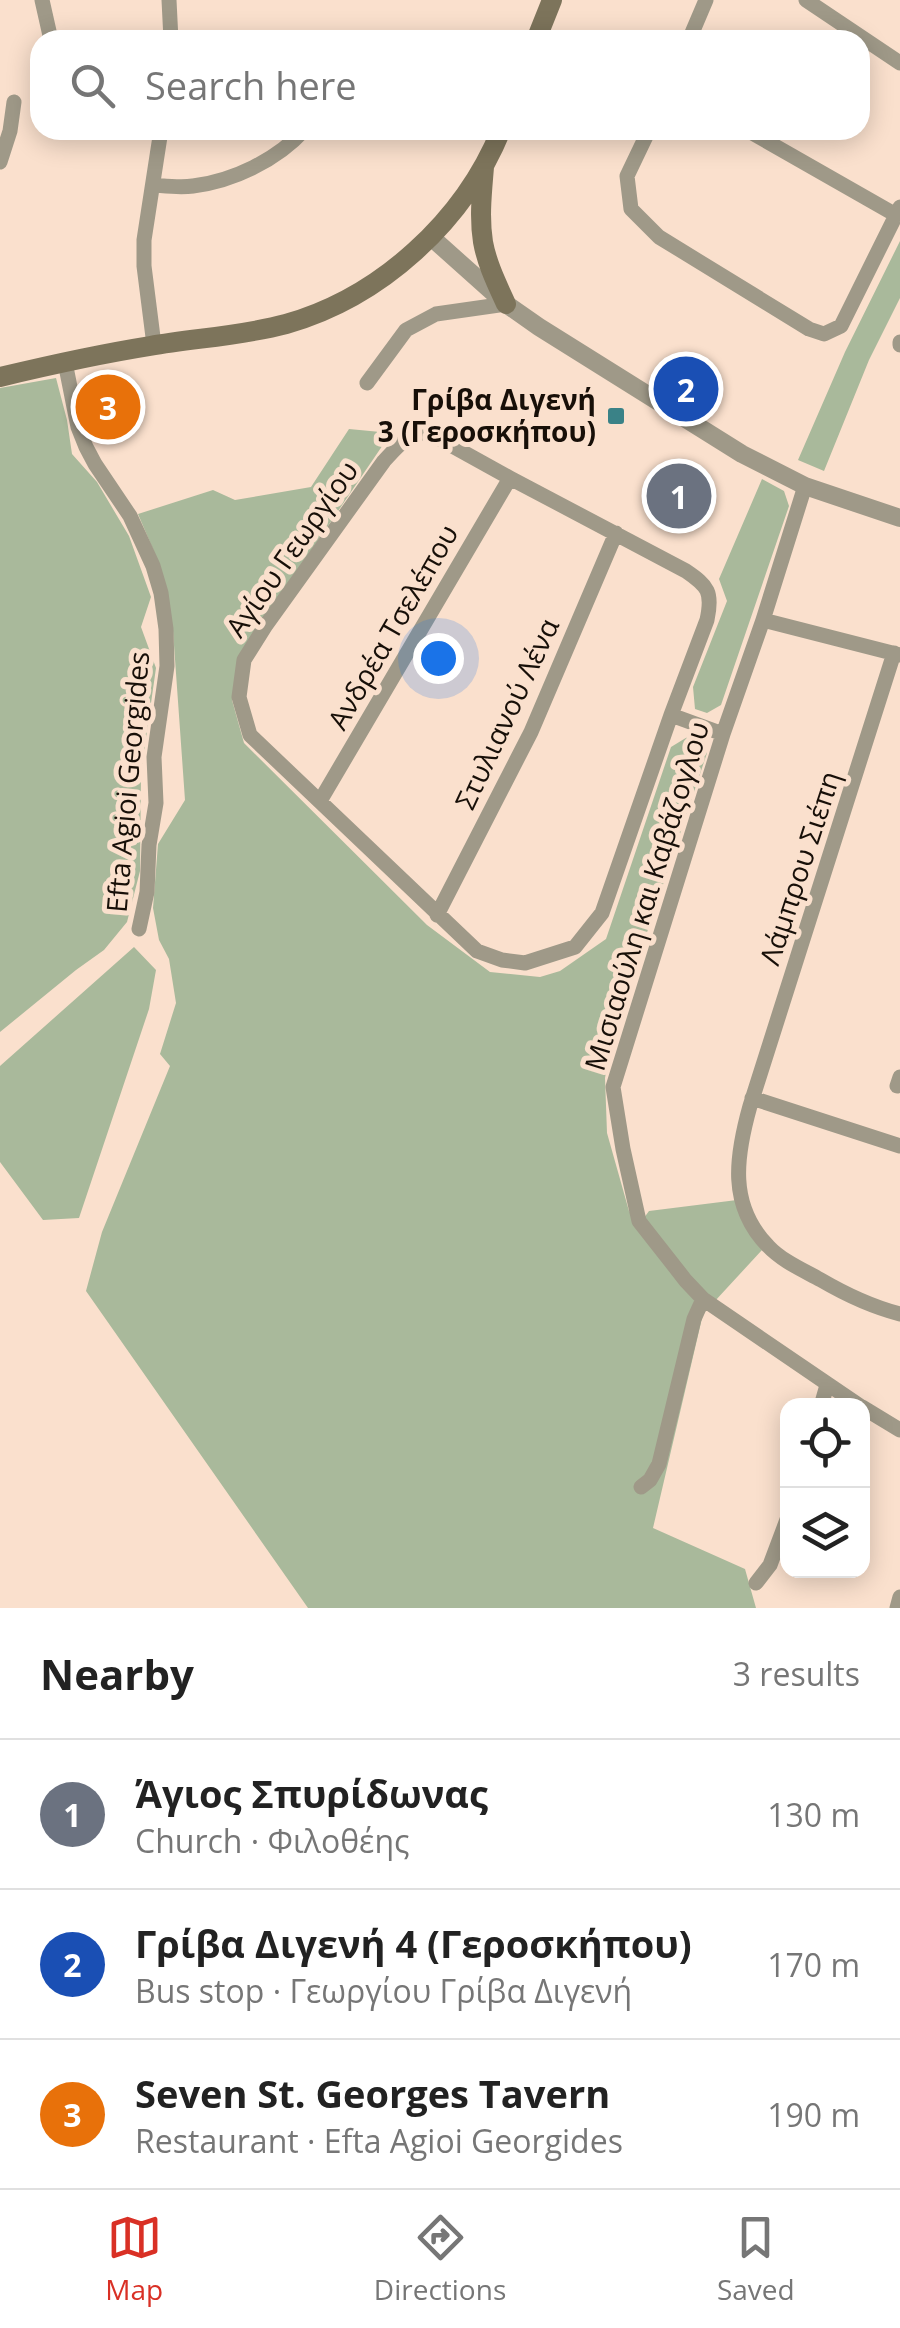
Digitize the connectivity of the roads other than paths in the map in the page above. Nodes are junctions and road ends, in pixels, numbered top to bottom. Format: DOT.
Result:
graph roads {
  1 [pos="42,0"];
  2 [pos="169,0"];
  3 [pos="552,0"];
  4 [pos="706,0"];
  5 [pos="806,0"];
  6 [pos="49,30"];
  7 [pos="170,30"];
  8 [pos="540,30"];
  9 [pos="693,30"];
  10 [pos="850,30"];
  11 [pos="870,44"];
  12 [pos="900,64"];
  13 [pos="14,102"];
  14 [pos="160,140"];
  15 [pos="293,140"];
  16 [pos="495,140"];
  17 [pos="644,140"];
  18 [pos="766,140"];
  19 [pos="0,162"];
  20 [pos="484,165"];
  21 [pos="153,186"];
  22 [pos="898,211"];
  23 [pos="431,236"];
  24 [pos="506,304"];
  25 [pos="154,345"];
  26 [pos="65,362"];
  27 [pos="0,377"];
  28 [pos="367,383"];
  29 [pos="510,478"];
  30 [pos="806,486"];
  31 [pos="900,518"];
  32 [pos="616,533"];
  33 [pos="763,620"];
  34 [pos="897,654"];
  35 [pos="670,716"];
  36 [pos="722,734"];
  37 [pos="320,801"];
  38 [pos="437,914"];
  39 [pos="138,929"];
  40 [pos="752,1098"];
  41 [pos="900,1146"];
  42 [pos="703,1299"];
  43 [pos="900,1314"];
  44 [pos="827,1385"];
  45 [pos="823,1398"];
  46 [pos="848,1398"];
  47 [pos="870,1412"];
  48 [pos="900,1430"];
  49 [pos="640,1487"];
  50 [pos="780,1538"];
  51 [pos="756,1584"];
  52 [pos="900,1597"];
  53 [pos="897,1608"];
  1 -- 6 [label="street"];
  2 -- 7 [label="street"];
  3 -- 8 [label="main road"];
  4 -- 9 [label="street"];
  5 -- 10 [label="street"];
  11 -- 12 [label="street"];
  13 -- 19 [label="street"];
  14 -- 21 [label="street"];
  15 -- 21 [label="street"];
  16 -- 20 [label="main road"];
  17 -- 22 [label="street"];
  18 -- 22 [label="street"];
  20 -- 23 [label="main road"];
  20 -- 24 [label="main road"];
  21 -- 25 [label="street"];
  23 -- 24 [label="street"];
  23 -- 25 [label="main road"];
  24 -- 28 [label="street"];
  24 -- 30 [label="street"];
  25 -- 26 [label="main road"];
  26 -- 27 [label="main road"];
  26 -- 39 [label="street, Efta Agioi Georgides"];
  29 -- 32 [label="street"];
  29 -- 37 [label="street, Ανδρέα Τσελέπου"];
  29 -- 37 [label="street, Αγίου Γεωργίου"];
  30 -- 31 [label="street"];
  30 -- 33 [label="street, Μισιαούλη και Καβάζογλου"];
  32 -- 35 [label="street, Αγίου Γεωργίου"];
  32 -- 38 [label="street, Στυλιανού Λένα"];
  33 -- 34 [label="street"];
  33 -- 36 [label="street, Μισιαούλη και Καβάζογλου"];
  34 -- 40 [label="street, Λάμπρου Σιέπη"];
  35 -- 36 [label="street"];
  35 -- 38 [label="street, Αγίου Γεωργίου"];
  36 -- 42 [label="street, Μισιαούλη και Καβάζογλου"];
  37 -- 38 [label="street, Αγίου Γεωργίου"];
  40 -- 41 [label="street"];
  40 -- 43 [label="street, Λάμπρου Σιέπη"];
  42 -- 44 [label="street, Μισιαούλη και Καβάζογλου"];
  42 -- 49 [label="street"];
  44 -- 45 [label="street"];
  44 -- 46 [label="street, Μισιαούλη και Καβάζογλου"];
  47 -- 48 [label="street, Μισιαούλη και Καβάζογλου"];
  50 -- 51 [label="street"];
  52 -- 53 [label="street"];
}
